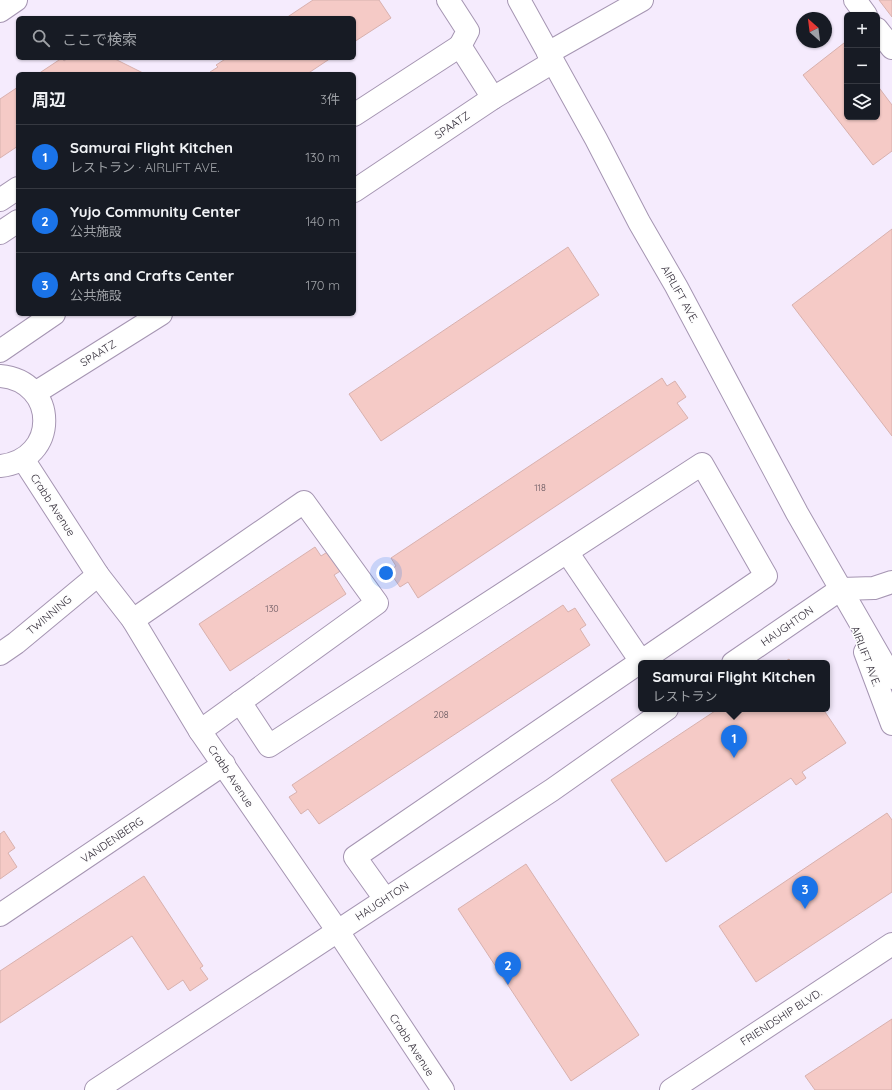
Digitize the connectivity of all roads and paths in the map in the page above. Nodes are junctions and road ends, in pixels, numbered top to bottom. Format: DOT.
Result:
graph roads {
  1 [pos="16,0"];
  2 [pos="448,0"];
  3 [pos="519,0"];
  4 [pos="855,0"];
  5 [pos="638,1"];
  6 [pos="0,11"];
  7 [pos="864,12"];
  8 [pos="880,32"];
  9 [pos="460,46"];
  10 [pos="892,48"];
  11 [pos="550,58"];
  12 [pos="493,98"];
  13 [pos="356,114"];
  14 [pos="16,189"];
  15 [pos="356,190"];
  16 [pos="0,200"];
  17 [pos="16,222"];
  18 [pos="0,233"];
  19 [pos="51,316"];
  20 [pos="159,316"];
  21 [pos="0,351"];
  22 [pos="0,376"];
  23 [pos="35,393"];
  24 [pos="23,459"];
  25 [pos="0,466"];
  26 [pos="567,552"];
  27 [pos="98,575"];
  28 [pos="892,582"];
  29 [pos="841,589"];
  30 [pos="133,620"];
  31 [pos="0,654"];
  32 [pos="641,660"];
  33 [pos="645,660"];
  34 [pos="737,660"];
  35 [pos="638,665"];
  36 [pos="892,678"];
  37 [pos="240,702"];
  38 [pos="662,712"];
  39 [pos="892,724"];
  40 [pos="200,731"];
  41 [pos="224,764"];
  42 [pos="385,899"];
  43 [pos="0,915"];
  44 [pos="337,930"];
  45 [pos="892,944"];
  46 [pos="96,1090"];
  47 [pos="443,1090"];
  48 [pos="671,1090"];
  1 -- 6 [label="street"];
  2 -- 9 [label="street"];
  3 -- 11 [label="street, AIRLIFT AVE."];
  4 -- 7 [label="street"];
  5 -- 11 [label="street, SPAATZ"];
  8 -- 10 [label="street"];
  9 -- 12 [label="street"];
  9 -- 13 [label="street"];
  11 -- 12 [label="street, SPAATZ"];
  11 -- 29 [label="street, AIRLIFT AVE."];
  12 -- 15 [label="street, SPAATZ"];
  14 -- 16 [label="street"];
  17 -- 18 [label="street"];
  19 -- 21 [label="street"];
  20 -- 23 [label="street, SPAATZ"];
  22 -- 23 [label="street"];
  23 -- 24 [label="street"];
  24 -- 25 [label="street"];
  24 -- 27 [label="street, Crabb Avenue"];
  26 -- 32 [label="street"];
  26 -- 33 [label="street"];
  26 -- 37 [label="street"];
  27 -- 30 [label="street, Crabb Avenue"];
  27 -- 31 [label="street, TWINNING"];
  28 -- 29 [label="street"];
  29 -- 34 [label="street, HAUGHTON"];
  29 -- 36 [label="street, AIRLIFT AVE."];
  29 -- 39 [label="street, AIRLIFT AVE."];
  30 -- 37 [label="street"];
  30 -- 40 [label="street, Crabb Avenue"];
  35 -- 42 [label="street"];
  37 -- 40 [label="street"];
  38 -- 42 [label="street, HAUGHTON"];
  40 -- 41 [label="street, Crabb Avenue"];
  41 -- 43 [label="street, VANDENBERG"];
  41 -- 44 [label="street, Crabb Avenue"];
  42 -- 44 [label="street, HAUGHTON"];
  44 -- 46 [label="street, HAUGHTON"];
  44 -- 47 [label="street, Crabb Avenue"];
  45 -- 48 [label="street, FRIENDSHIP BLVD."];
}
